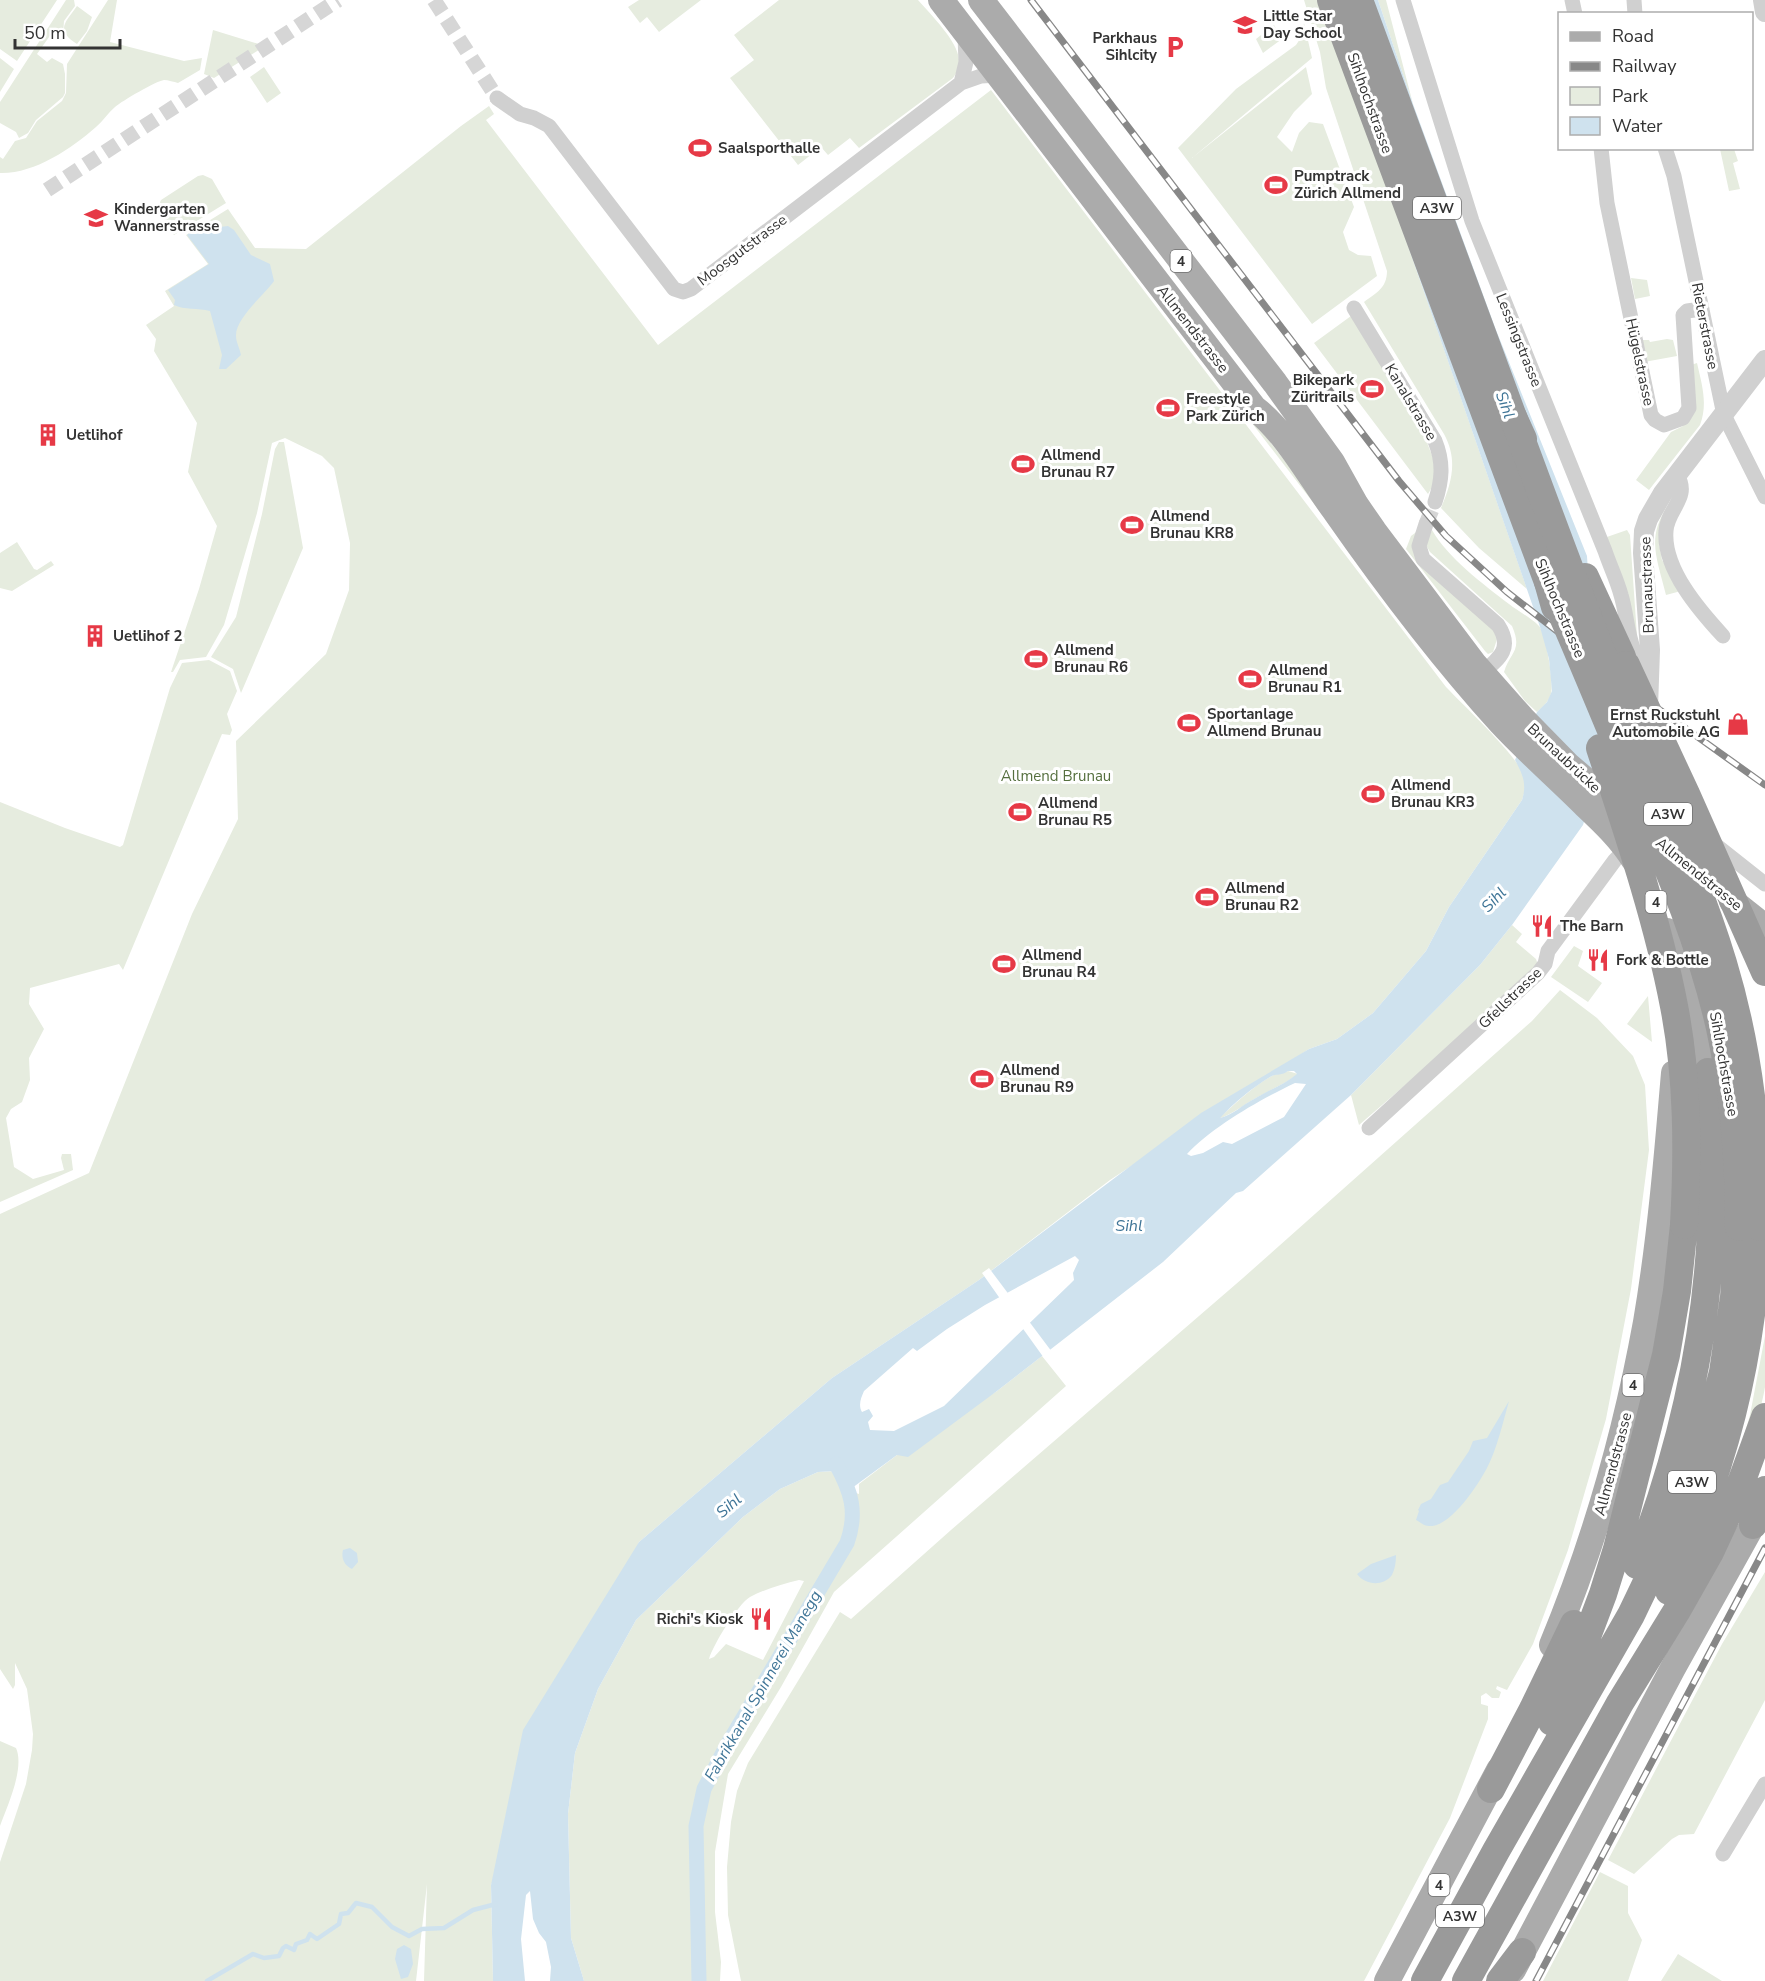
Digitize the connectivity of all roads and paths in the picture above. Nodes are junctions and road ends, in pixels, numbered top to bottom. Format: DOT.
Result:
graph roads {
  1 [pos="941,0"];
  2 [pos="981,0"];
  3 [pos="1331,0"];
  4 [pos="1359,0"];
  5 [pos="1403,0"];
  6 [pos="1762,0"];
  7 [pos="1765,12"];
  8 [pos="965,31"];
  9 [pos="999,75"];
  10 [pos="960,83"];
  11 [pos="496,98"];
  12 [pos="1601,150"];
  13 [pos="1666,150"];
  14 [pos="1354,308"];
  15 [pos="1702,309"];
  16 [pos="1765,360"];
  17 [pos="1724,415"];
  18 [pos="1513,417"];
  19 [pos="1677,475"];
  20 [pos="1765,497"];
  21 [pos="1436,502"];
  22 [pos="1426,524"];
  23 [pos="1548,582"];
  24 [pos="1724,636"];
  25 [pos="1650,672"];
  26 [pos="1482,673"];
  27 [pos="1519,728"];
  28 [pos="1645,747"];
  29 [pos="1649,788"];
  30 [pos="1602,808"];
  31 [pos="1627,848"];
  32 [pos="1682,861"];
  33 [pos="1765,884"];
  34 [pos="1758,922"];
  35 [pos="1678,959"];
  36 [pos="1765,972"];
  37 [pos="1708,1072"];
  38 [pos="1369,1128"];
  39 [pos="1765,1140"];
  40 [pos="1749,1227"];
  41 [pos="1765,1417"];
  42 [pos="1765,1457"];
  43 [pos="1631,1490"];
  44 [pos="1765,1490"];
  45 [pos="1759,1514"];
  46 [pos="1620,1703"];
  47 [pos="1575,1714"];
  48 [pos="1765,1784"];
  49 [pos="1491,1789"];
  50 [pos="1566,1800"];
  51 [pos="1496,1851"];
  52 [pos="1722,1854"];
  53 [pos="1522,1952"];
  54 [pos="1387,1981"];
  55 [pos="1425,1981"];
  56 [pos="1466,1981"];
  57 [pos="1500,1981"];
  58 [pos="1507,1981"];
  1 -- 8 [label="main road, Allmendstrasse / 4"];
  2 -- 26 [label="main road, Allmendstrasse / 4"];
  3 -- 23 [label="highway, Sihlhochstrasse / A3W"];
  4 -- 18 [label="highway, Sihlhochstrasse / A3W"];
  5 -- 25 [label="street, Lessingstrasse"];
  6 -- 7 [label="street"];
  8 -- 9 [label="main road, Allmendstrasse / 4"];
  8 -- 10 [label="street"];
  9 -- 10 [label="street, Moosgutstrasse"];
  9 -- 27 [label="main road, Allmendstrasse / 4"];
  10 -- 11 [label="street, Moosgutstrasse"];
  12 -- 15 [label="street, Hügelstrasse"];
  13 -- 15 [label="street, Rieterstrasse"];
  14 -- 21 [label="street, Kanalstrasse"];
  15 -- 17 [label="street, Rieterstrasse"];
  16 -- 17 [label="street, Brunaustrasse"];
  17 -- 19 [label="street, Brunaustrasse"];
  17 -- 20 [label="street, Rieterstrasse"];
  18 -- 36 [label="highway, bridge"];
  18 -- 40 [label="highway, Sihlhochstrasse / A3W, bridge"];
  19 -- 24 [label="street"];
  19 -- 25 [label="street, Brunaustrasse"];
  22 -- 26 [label="street"];
  23 -- 40 [label="highway, Sihlhochstrasse / A3W, bridge"];
  23 -- 43 [label="highway, bridge"];
  25 -- 28 [label="street, Brunaustrasse"];
  26 -- 27 [label="main road, Allmendstrasse / 4"];
  27 -- 30 [label="main road, Brunaubrücke / 4"];
  28 -- 29 [label="street"];
  28 -- 30 [label="street, Brunaustrasse"];
  29 -- 32 [label="street"];
  29 -- 33 [label="street"];
  30 -- 31 [label="main road, Allmendstrasse / 4"];
  30 -- 32 [label="main road, Allmendstrasse / 4"];
  31 -- 35 [label="main road, Allmendstrasse / 4"];
  31 -- 38 [label="street, Gfellstrasse"];
  32 -- 34 [label="main road, Allmendstrasse / 4"];
  34 -- 35 [label="main road"];
  35 -- 37 [label="main road"];
  35 -- 49 [label="main road, Allmendstrasse / 4"];
  37 -- 39 [label="main road"];
  37 -- 47 [label="highway"];
  40 -- 46 [label="highway, A3W"];
  40 -- 47 [label="highway, A3W"];
  41 -- 46 [label="highway"];
  42 -- 50 [label="highway"];
  43 -- 49 [label="highway"];
  43 -- 51 [label="highway"];
  44 -- 45 [label="highway"];
  45 -- 53 [label="main road"];
  46 -- 50 [label="highway, A3W"];
  47 -- 51 [label="highway, A3W"];
  48 -- 52 [label="street"];
  49 -- 54 [label="main road, Allmendstrasse / 4"];
  50 -- 56 [label="highway, A3W"];
  51 -- 55 [label="highway, A3W"];
  53 -- 57 [label="highway"];
  53 -- 58 [label="main road"];
}
